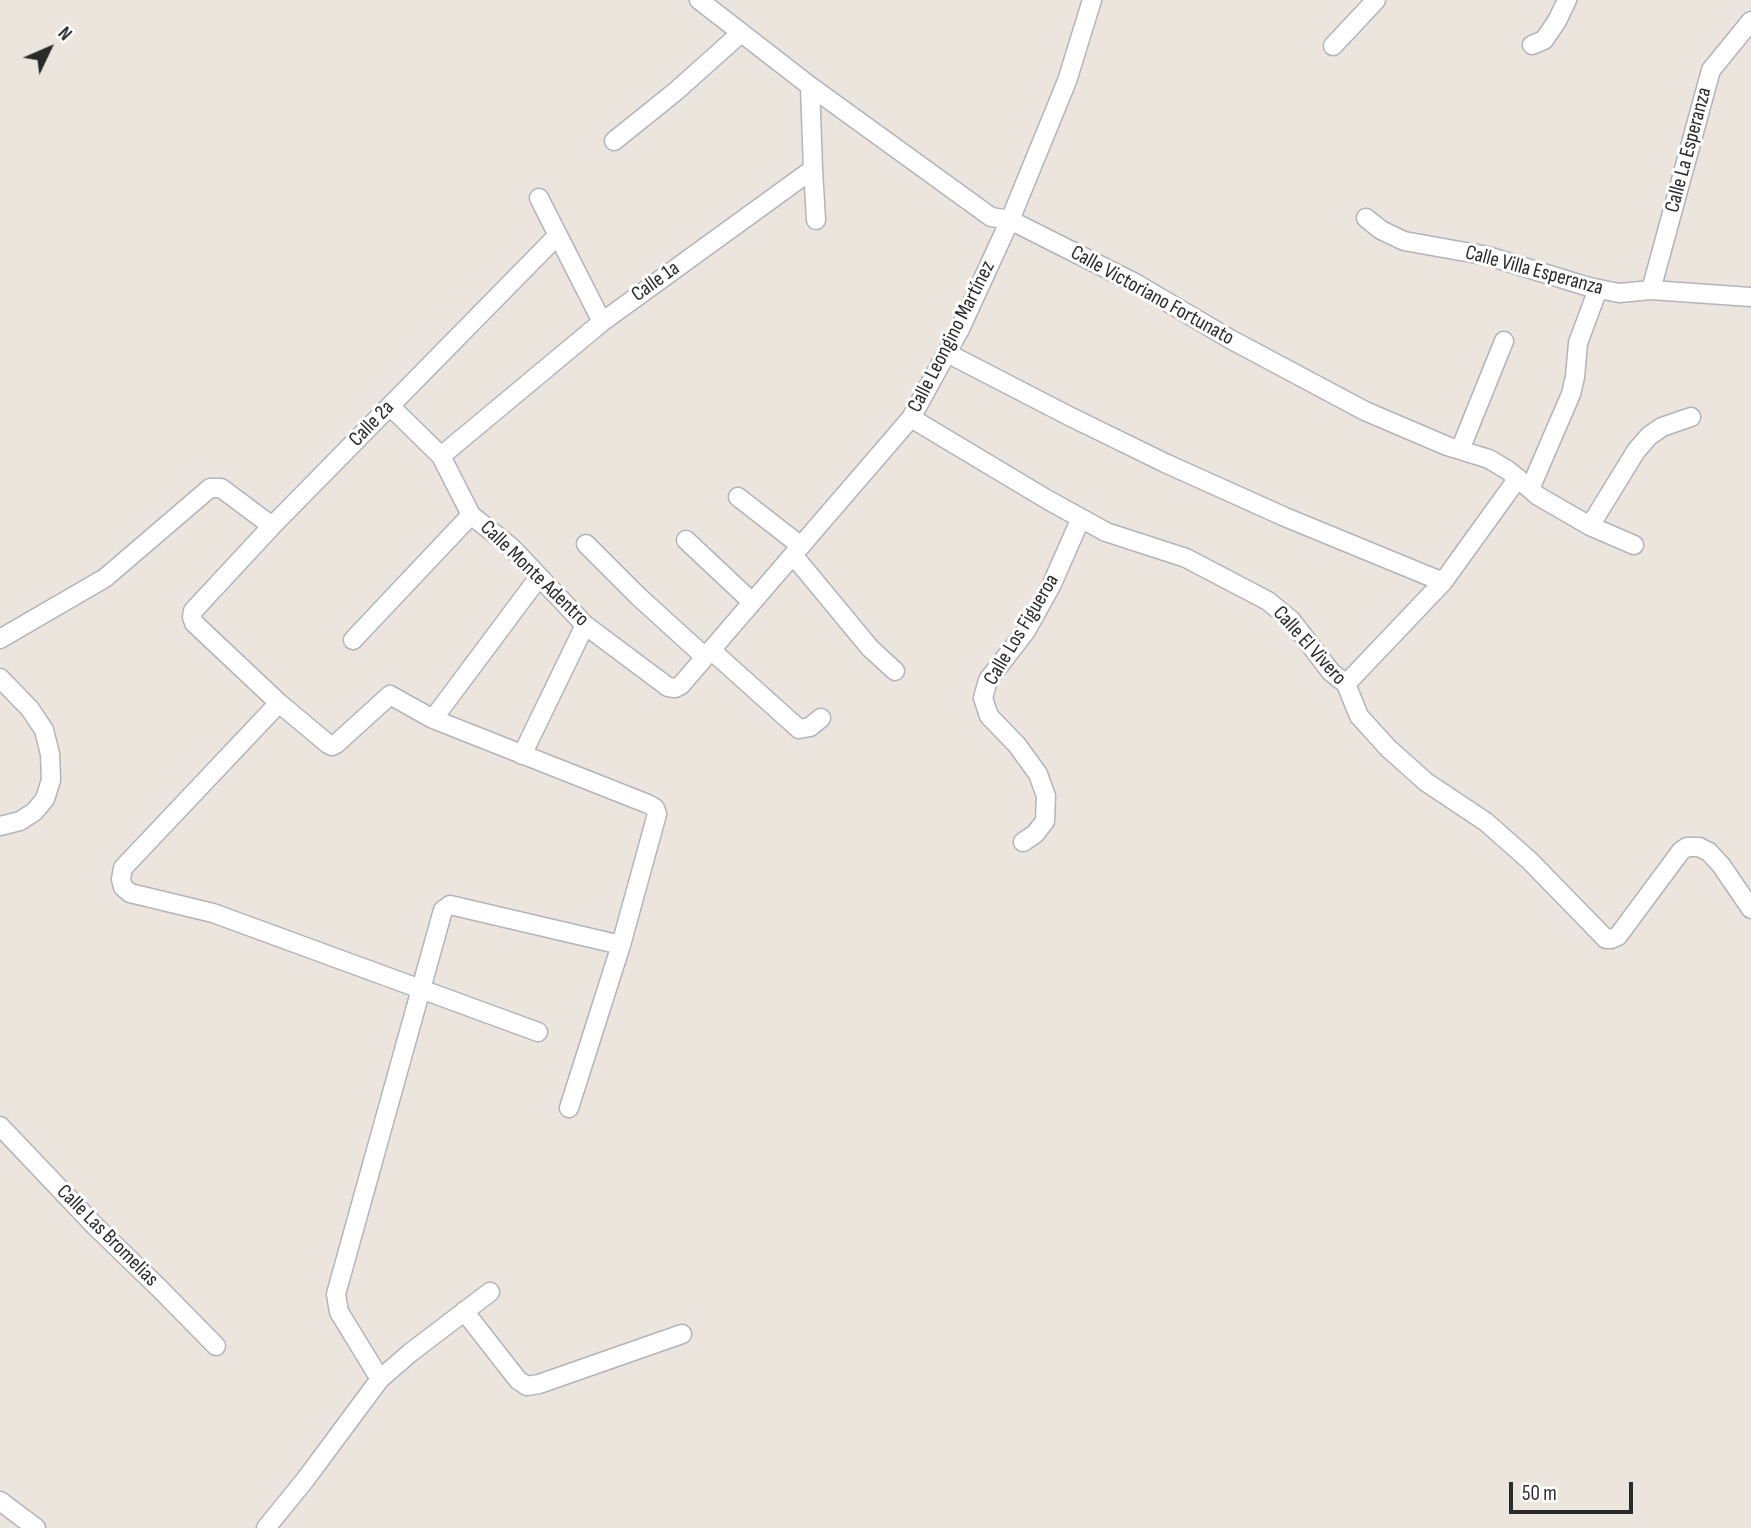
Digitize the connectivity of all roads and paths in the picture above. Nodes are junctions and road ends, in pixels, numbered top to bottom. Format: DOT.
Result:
graph roads {
  1 [pos="699,0"];
  2 [pos="1092,0"];
  3 [pos="1376,0"];
  4 [pos="1567,0"];
  5 [pos="1751,21"];
  6 [pos="741,33"];
  7 [pos="1532,45"];
  8 [pos="1334,46"];
  9 [pos="810,86"];
  10 [pos="614,141"];
  11 [pos="813,169"];
  12 [pos="539,198"];
  13 [pos="1366,218"];
  14 [pos="816,220"];
  15 [pos="1010,220"];
  16 [pos="558,235"];
  17 [pos="1598,289"];
  18 [pos="1651,290"];
  19 [pos="1751,297"];
  20 [pos="602,321"];
  21 [pos="1504,341"];
  22 [pos="947,353"];
  23 [pos="390,405"];
  24 [pos="1690,417"];
  25 [pos="911,418"];
  26 [pos="1460,450"];
  27 [pos="441,456"];
  28 [pos="1524,483"];
  29 [pos="738,497"];
  30 [pos="471,515"];
  31 [pos="1081,518"];
  32 [pos="272,526"];
  33 [pos="1590,526"];
  34 [pos="686,540"];
  35 [pos="586,544"];
  36 [pos="1634,545"];
  37 [pos="797,550"];
  38 [pos="539,577"];
  39 [pos="1443,582"];
  40 [pos="752,602"];
  41 [pos="585,625"];
  42 [pos="0,639"];
  43 [pos="354,640"];
  44 [pos="708,654"];
  45 [pos="895,671"];
  46 [pos="0,678"];
  47 [pos="1346,684"];
  48 [pos="675,688"];
  49 [pos="279,703"];
  50 [pos="821,718"];
  51 [pos="433,719"];
  52 [pos="522,755"];
  53 [pos="0,825"];
  54 [pos="1023,842"];
  55 [pos="1751,909"];
  56 [pos="621,945"];
  57 [pos="421,990"];
  58 [pos="538,1032"];
  59 [pos="569,1108"];
  60 [pos="0,1126"];
  61 [pos="490,1292"];
  62 [pos="464,1311"];
  63 [pos="682,1334"];
  64 [pos="216,1346"];
  65 [pos="380,1379"];
  66 [pos="0,1501"];
  67 [pos="36,1528"];
  68 [pos="265,1528"];
  1 -- 6 [label="street, Calle Victoriano Fortunato"];
  2 -- 15 [label="street, Calle Leongino Martínez"];
  3 -- 8 [label="street"];
  4 -- 7 [label="street"];
  5 -- 18 [label="street, Calle La Esperanza"];
  6 -- 9 [label="street, Calle Victoriano Fortunato"];
  6 -- 10 [label="street"];
  9 -- 11 [label="street"];
  9 -- 15 [label="street, Calle Victoriano Fortunato"];
  11 -- 14 [label="street"];
  11 -- 20 [label="street, Calle 1a"];
  12 -- 16 [label="street"];
  13 -- 17 [label="street, Calle Villa Esperanza"];
  15 -- 22 [label="street, Calle Leongino Martínez"];
  15 -- 26 [label="street, Calle Victoriano Fortunato"];
  16 -- 20 [label="street"];
  16 -- 23 [label="street, Calle 2a"];
  17 -- 18 [label="street, Calle Villa Esperanza"];
  17 -- 28 [label="street"];
  18 -- 19 [label="street, Calle Villa Esperanza"];
  20 -- 27 [label="street, Calle 1a"];
  21 -- 26 [label="street"];
  22 -- 25 [label="street, Calle Leongino Martínez"];
  22 -- 39 [label="street"];
  23 -- 27 [label="street, Calle Monte Adentro"];
  23 -- 32 [label="street, Calle 2a"];
  24 -- 33 [label="street"];
  25 -- 31 [label="street, Calle El Vivero"];
  25 -- 37 [label="street, Calle Leongino Martínez"];
  26 -- 28 [label="street, Calle Victoriano Fortunato"];
  27 -- 30 [label="street, Calle Monte Adentro"];
  28 -- 33 [label="street, Calle Victoriano Fortunato"];
  28 -- 39 [label="street"];
  29 -- 37 [label="street"];
  30 -- 38 [label="street, Calle Monte Adentro"];
  30 -- 43 [label="street"];
  31 -- 47 [label="street, Calle El Vivero"];
  31 -- 54 [label="street, Calle Los Figueroa"];
  32 -- 42 [label="street"];
  32 -- 49 [label="street, Calle 2a"];
  33 -- 36 [label="street, Calle Victoriano Fortunato"];
  34 -- 40 [label="street"];
  35 -- 44 [label="street"];
  37 -- 40 [label="street, Calle Leongino Martínez"];
  37 -- 45 [label="street"];
  38 -- 41 [label="street, Calle Monte Adentro"];
  38 -- 51 [label="street"];
  39 -- 47 [label="street"];
  40 -- 44 [label="street, Calle Leongino Martínez"];
  41 -- 48 [label="street, Calle Monte Adentro"];
  41 -- 52 [label="street"];
  44 -- 48 [label="street, Calle Leongino Martínez"];
  44 -- 50 [label="street"];
  46 -- 53 [label="street"];
  47 -- 55 [label="street, Calle El Vivero"];
  49 -- 51 [label="street"];
  49 -- 57 [label="street"];
  51 -- 52 [label="street"];
  52 -- 56 [label="street"];
  56 -- 57 [label="street"];
  56 -- 59 [label="street"];
  57 -- 58 [label="street"];
  57 -- 65 [label="street"];
  60 -- 64 [label="street, Calle Las Bromelias"];
  61 -- 62 [label="street"];
  62 -- 63 [label="street"];
  62 -- 65 [label="street"];
  65 -- 68 [label="street"];
  66 -- 67 [label="street"];
}
